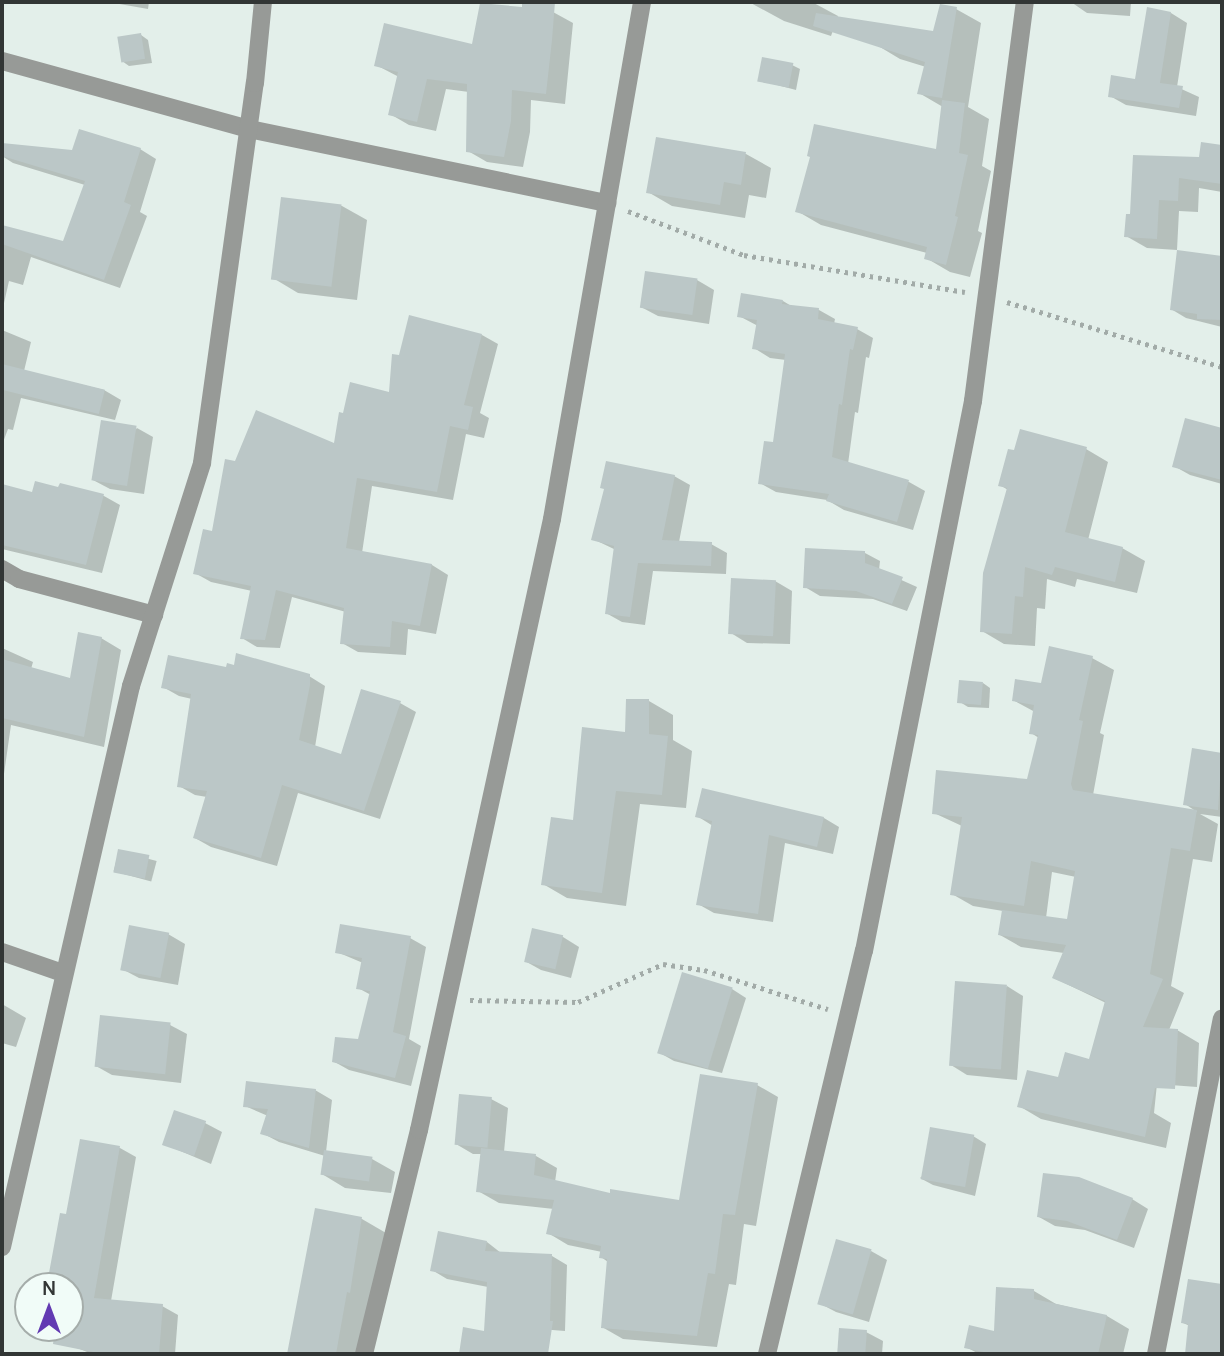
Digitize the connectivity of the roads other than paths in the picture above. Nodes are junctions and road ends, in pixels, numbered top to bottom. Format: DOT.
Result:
graph roads {
  1 [pos="263,2"];
  2 [pos="642,2"];
  3 [pos="1025,2"];
  4 [pos="2,61"];
  5 [pos="249,130"];
  6 [pos="607,203"];
  7 [pos="2,569"];
  8 [pos="10,577"];
  9 [pos="154,615"];
  10 [pos="2,952"];
  11 [pos="63,974"];
  12 [pos="1222,1018"];
  13 [pos="2,1247"];
  14 [pos="364,1354"];
  15 [pos="767,1354"];
  16 [pos="1156,1354"];
  1 -- 5 [label="street"];
  2 -- 6 [label="street"];
  3 -- 15 [label="street"];
  4 -- 5 [label="street"];
  5 -- 6 [label="street"];
  5 -- 9 [label="street"];
  6 -- 14 [label="street"];
  7 -- 8 [label="street"];
  8 -- 9 [label="street"];
  9 -- 11 [label="street"];
  10 -- 11 [label="street"];
  11 -- 13 [label="street"];
  12 -- 16 [label="street"];
}
